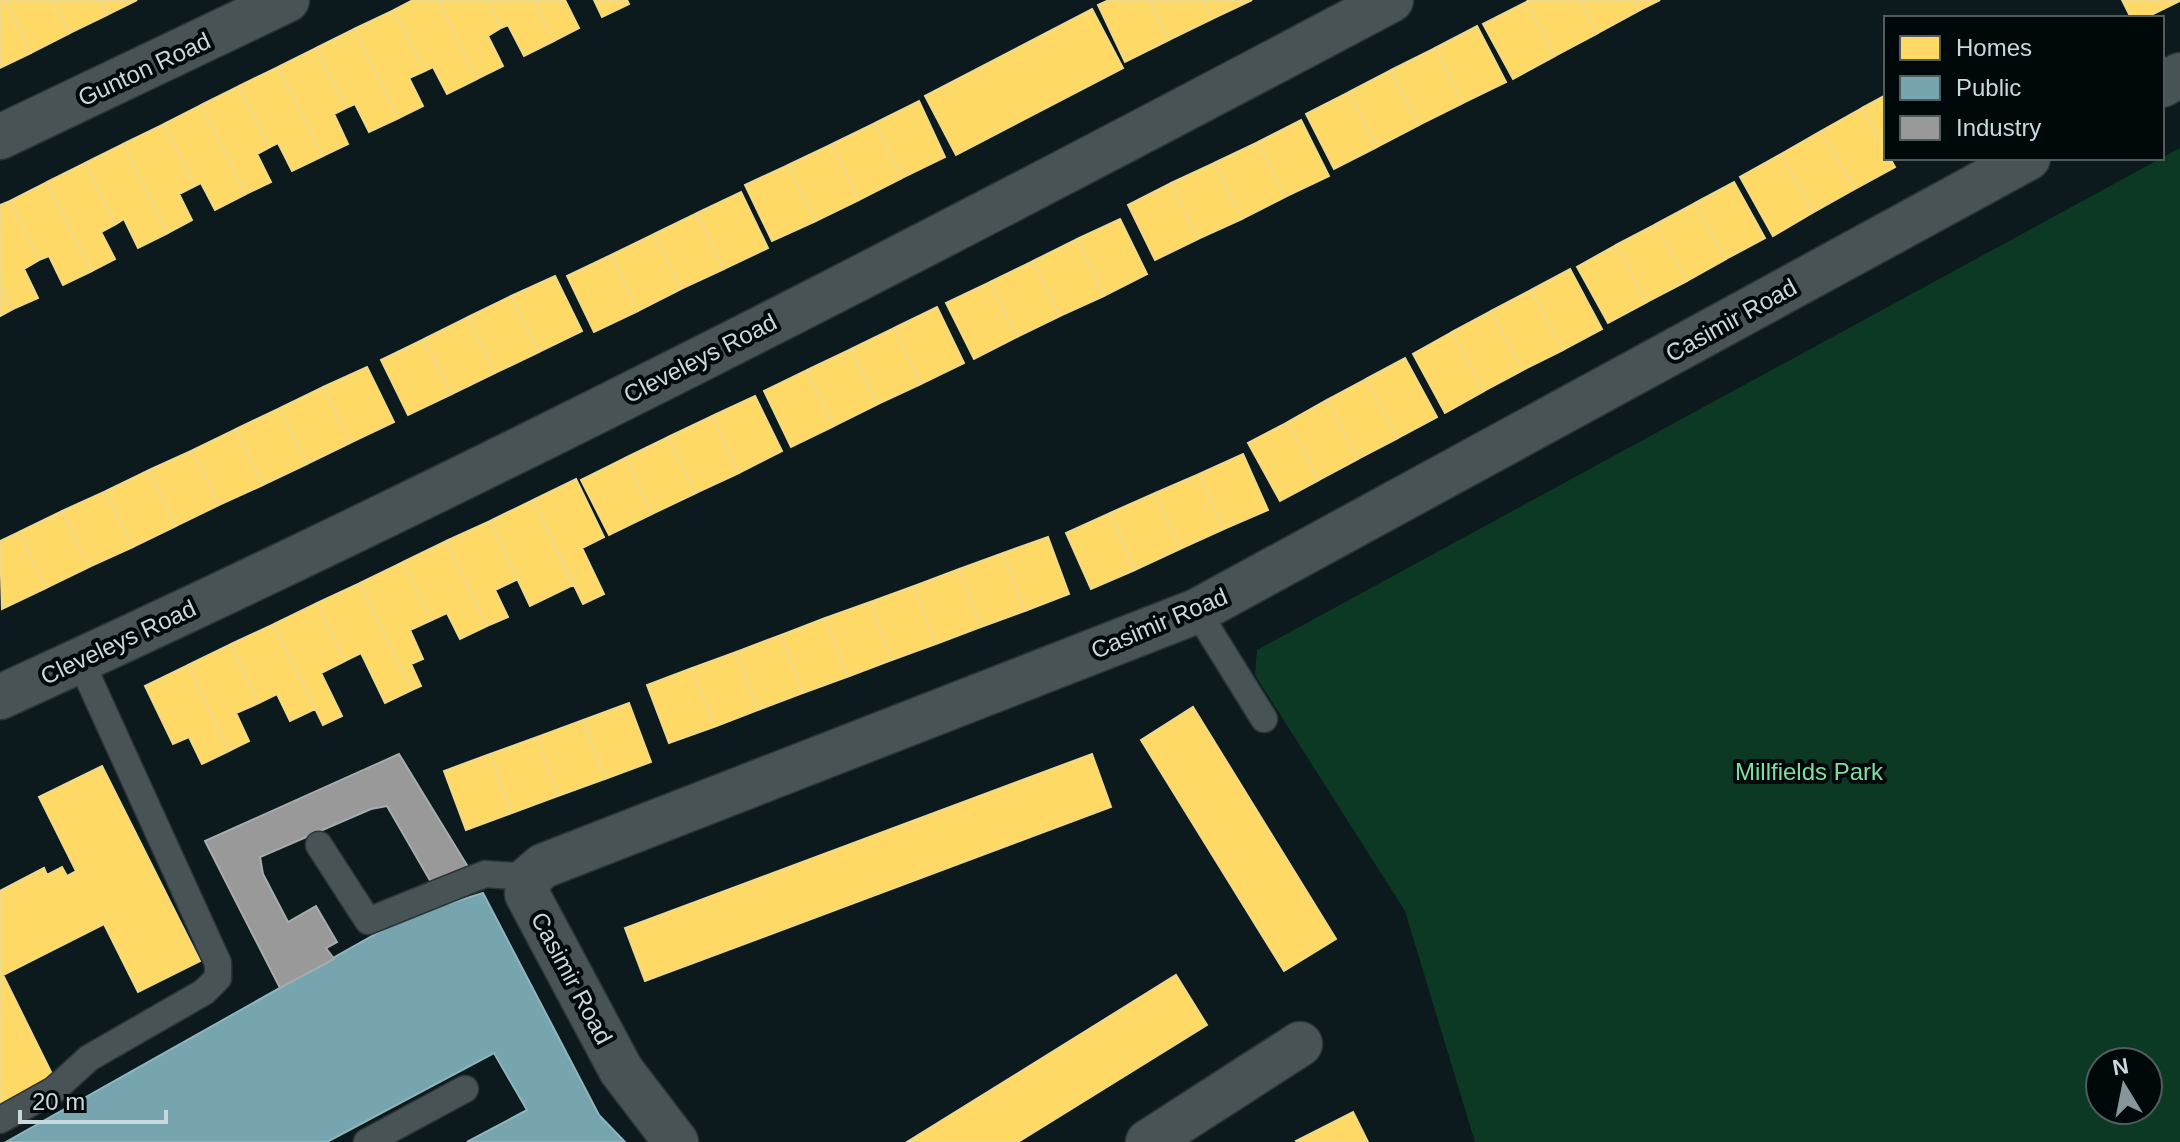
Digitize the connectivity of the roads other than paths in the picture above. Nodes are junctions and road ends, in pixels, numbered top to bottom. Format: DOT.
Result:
graph roads {
  1 [pos="287,0"];
  2 [pos="1391,0"];
  3 [pos="0,137"];
  4 [pos="2024,160"];
  5 [pos="1197,611"];
  6 [pos="80,660"];
  7 [pos="0,697"];
  8 [pos="1264,719"];
  9 [pos="319,845"];
  10 [pos="530,877"];
  11 [pos="1300,1044"];
  12 [pos="465,1089"];
  13 [pos="0,1120"];
  14 [pos="367,1142"];
  15 [pos="676,1142"];
  16 [pos="1148,1142"];
  1 -- 3 [label="street, Gunton Road"];
  2 -- 6 [label="street, Cleveleys Road"];
  4 -- 5 [label="street, Casimir Road"];
  5 -- 8 [label="lane"];
  5 -- 10 [label="street, Casimir Road"];
  6 -- 7 [label="street, Cleveleys Road"];
  6 -- 13 [label="lane"];
  9 -- 10 [label="lane"];
  10 -- 15 [label="street, Casimir Road"];
  11 -- 16 [label="street"];
  12 -- 14 [label="lane"];
}
